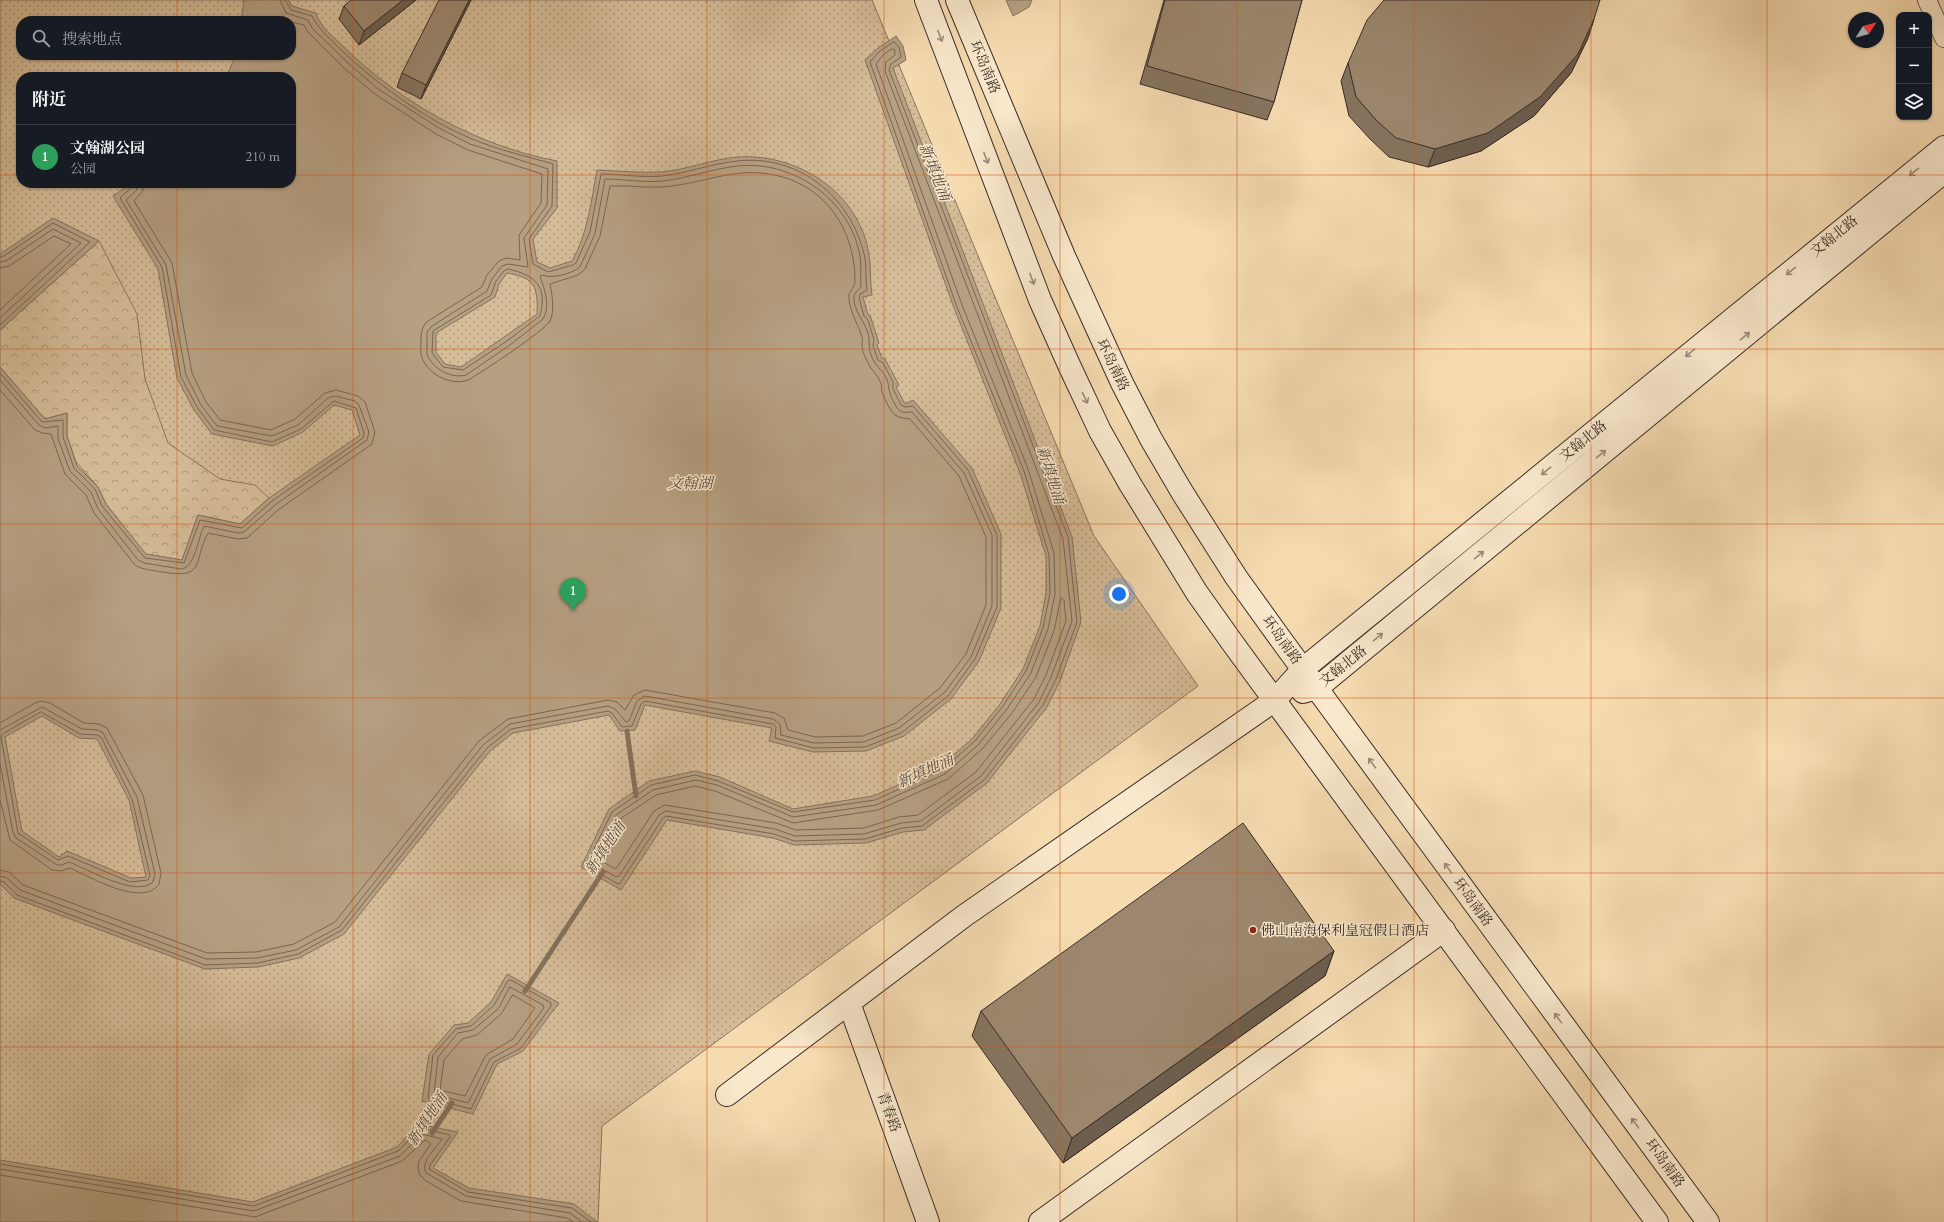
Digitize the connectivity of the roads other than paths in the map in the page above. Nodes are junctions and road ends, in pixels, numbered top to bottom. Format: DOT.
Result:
graph roads {
  1 [pos="926,0"];
  2 [pos="957,0"];
  3 [pos="1927,0"];
  4 [pos="1944,38"];
  5 [pos="1944,147"];
  6 [pos="1944,172"];
  7 [pos="1303,669"];
  8 [pos="1317,688"];
  9 [pos="1275,700"];
  10 [pos="1444,930"];
  11 [pos="849,1003"];
  12 [pos="727,1095"];
  13 [pos="928,1222"];
  14 [pos="1040,1222"];
  15 [pos="1657,1222"];
  16 [pos="1708,1222"];
  1 -- 9 [label="street, one-way"];
  2 -- 7 [label="street, 环岛南路"];
  3 -- 4 [label="street"];
  5 -- 7 [label="street, 文翰北路, one-way"];
  8 -- 6 [label="street, 文翰北路, one-way"];
  7 -- 8 [label="street, 环岛南路"];
  7 -- 9 [label="street, 文翰北路"];
  8 -- 9 [label="street, 文翰北路"];
  16 -- 8 [label="street, 环岛南路, one-way"];
  9 -- 10 [label="street"];
  9 -- 11 [label="street"];
  10 -- 14 [label="street"];
  10 -- 15 [label="street"];
  11 -- 12 [label="street"];
  11 -- 13 [label="street, 青春路"];
}
